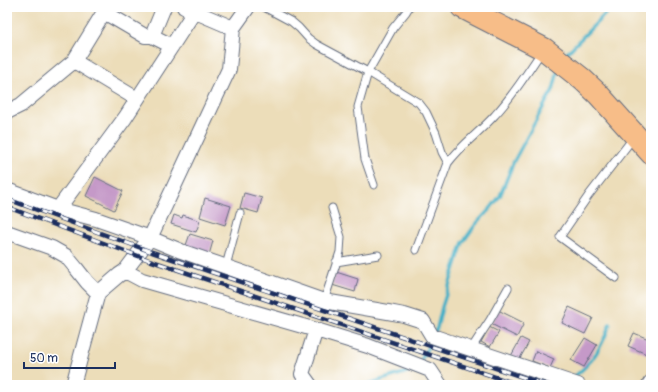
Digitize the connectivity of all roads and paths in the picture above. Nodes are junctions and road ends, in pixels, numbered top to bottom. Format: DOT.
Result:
graph roads {
  1 [pos="164,7"];
  2 [pos="248,7"];
  3 [pos="264,7"];
  4 [pos="409,7"];
  5 [pos="462,7"];
  6 [pos="189,9"];
  7 [pos="233,28"];
  8 [pos="152,36"];
  9 [pos="172,46"];
  10 [pos="544,49"];
  11 [pos="74,61"];
  12 [pos="368,72"];
  13 [pos="137,99"];
  14 [pos="7,112"];
  15 [pos="635,135"];
  16 [pos="651,153"];
  17 [pos="448,163"];
  18 [pos="374,185"];
  19 [pos="7,190"];
  20 [pos="332,208"];
  21 [pos="58,210"];
  22 [pos="240,213"];
  23 [pos="7,232"];
  24 [pos="150,238"];
  25 [pos="416,250"];
  26 [pos="378,255"];
  27 [pos="336,262"];
  28 [pos="226,266"];
  29 [pos="125,271"];
  30 [pos="616,278"];
  31 [pos="508,288"];
  32 [pos="98,293"];
  33 [pos="324,301"];
  34 [pos="313,329"];
  35 [pos="471,349"];
  36 [pos="651,382"];
  37 [pos="73,385"];
  38 [pos="310,385"];
  39 [pos="440,385"];
  40 [pos="578,385"];
  41 [pos="649,385"];
  1 -- 8 [label="street"];
  2 -- 7 [label="street"];
  3 -- 12 [label="lane"];
  4 -- 12 [label="lane"];
  5 -- 10 [label="highway"];
  6 -- 7 [label="street"];
  6 -- 9 [label="street"];
  7 -- 24 [label="street"];
  8 -- 9 [label="street"];
  8 -- 11 [label="street"];
  9 -- 13 [label="street"];
  10 -- 15 [label="highway"];
  10 -- 17 [label="lane"];
  11 -- 13 [label="street"];
  11 -- 14 [label="street"];
  12 -- 17 [label="lane"];
  12 -- 18 [label="lane"];
  13 -- 21 [label="street"];
  15 -- 16 [label="highway"];
  15 -- 30 [label="lane"];
  17 -- 25 [label="lane"];
  19 -- 21 [label="street"];
  20 -- 27 [label="lane"];
  21 -- 24 [label="street"];
  22 -- 28 [label="lane"];
  23 -- 32 [label="street"];
  24 -- 28 [label="street"];
  24 -- 29 [label="street"];
  26 -- 27 [label="lane"];
  27 -- 33 [label="lane"];
  28 -- 33 [label="street"];
  29 -- 32 [label="street"];
  29 -- 34 [label="street"];
  31 -- 35 [label="lane"];
  32 -- 37 [label="street"];
  33 -- 35 [label="street"];
  34 -- 38 [label="street"];
  34 -- 39 [label="street"];
  35 -- 40 [label="street"];
  36 -- 41 [label="street"];
}
